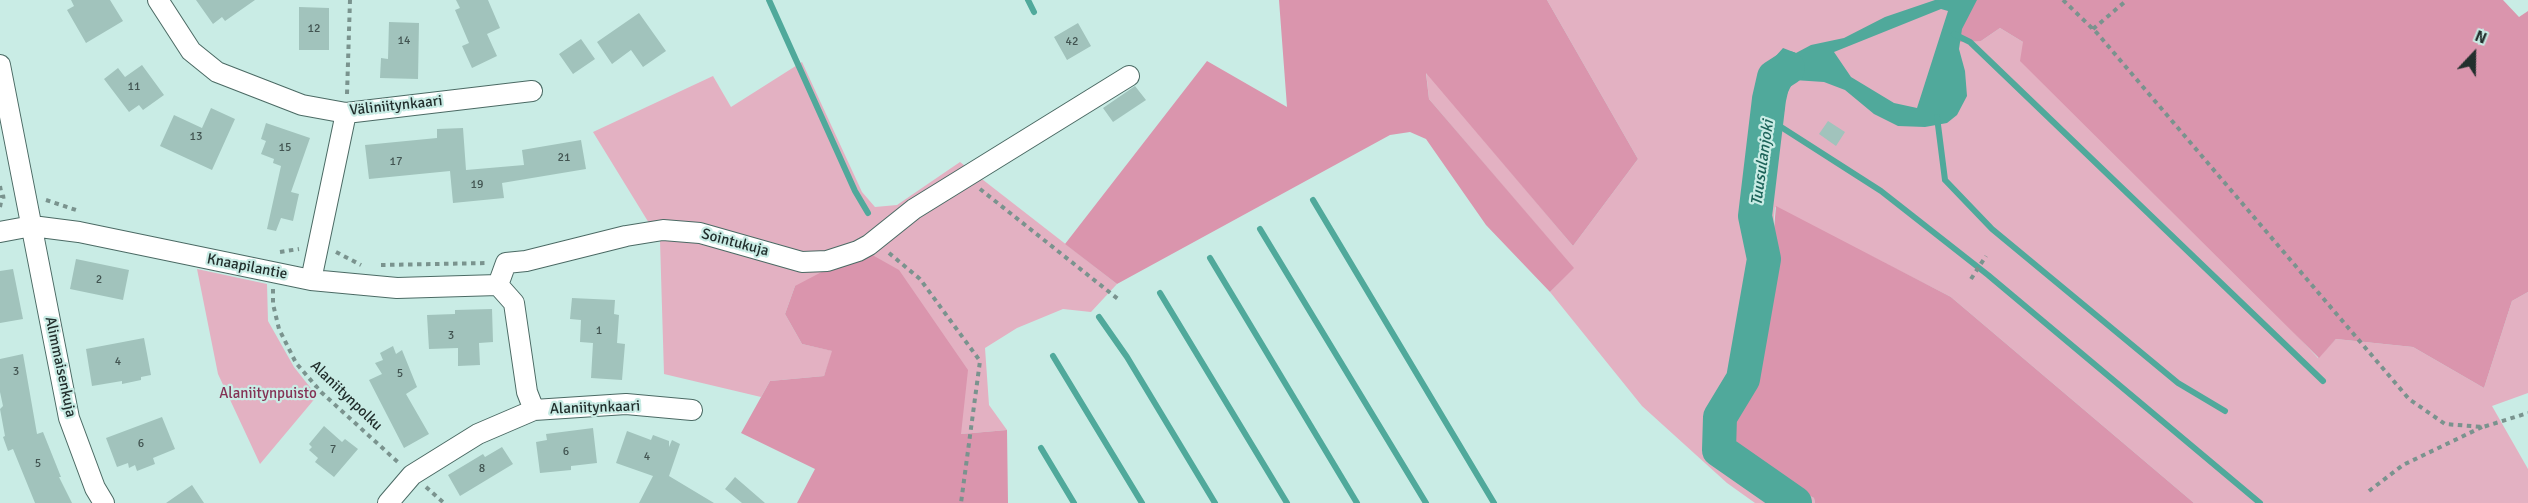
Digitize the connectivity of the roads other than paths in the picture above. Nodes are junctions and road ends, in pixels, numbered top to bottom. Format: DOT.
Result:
graph roads {
  1 [pos="158,0"];
  2 [pos="0,65"];
  3 [pos="1129,76"];
  4 [pos="532,91"];
  5 [pos="346,113"];
  6 [pos="32,226"];
  7 [pos="0,232"];
  8 [pos="311,280"];
  9 [pos="498,285"];
  10 [pos="534,410"];
  11 [pos="692,410"];
  12 [pos="104,503"];
  13 [pos="388,503"];
  1 -- 5 [label="street, Väliniitynkaari"];
  2 -- 6 [label="street, Alimmaisenkuja"];
  3 -- 9 [label="street, Sointukuja"];
  4 -- 5 [label="street, Väliniitynkaari"];
  5 -- 8 [label="street"];
  6 -- 7 [label="street, Knaapilantie"];
  6 -- 8 [label="street, Knaapilantie"];
  6 -- 12 [label="street, Alimmaisenkuja"];
  8 -- 9 [label="street, Knaapilantie"];
  9 -- 10 [label="street, Alaniitynkaari"];
  10 -- 11 [label="street, Alaniitynkaari"];
  10 -- 13 [label="street, Alaniitynkaari"];
}
